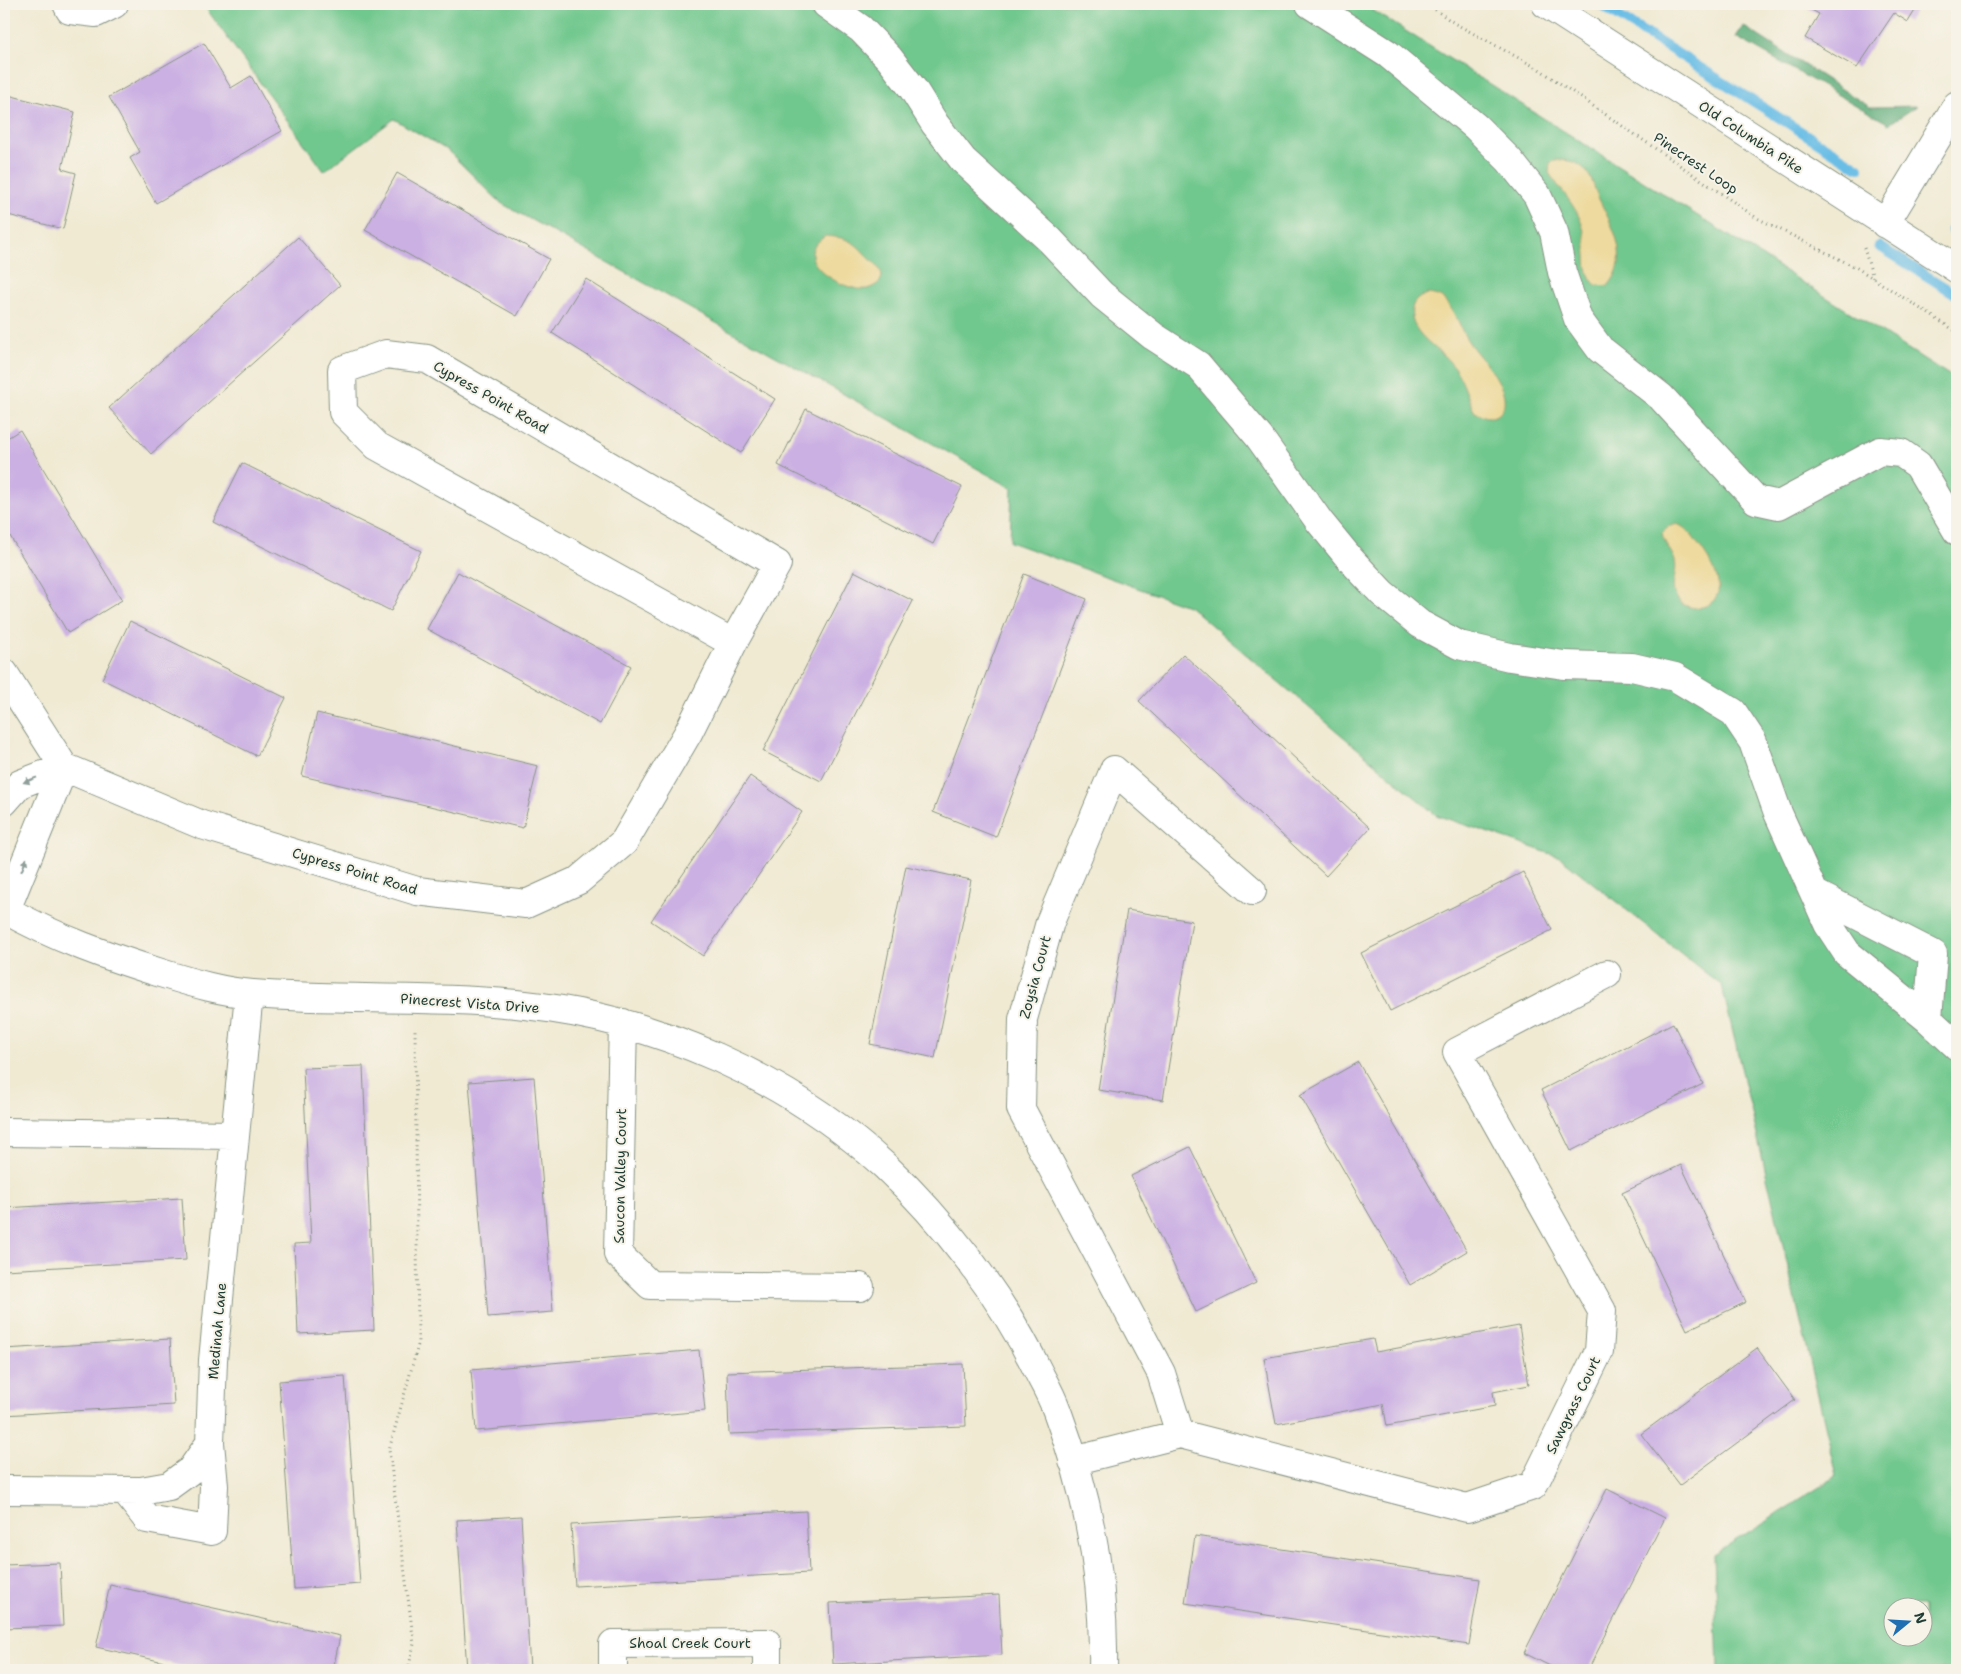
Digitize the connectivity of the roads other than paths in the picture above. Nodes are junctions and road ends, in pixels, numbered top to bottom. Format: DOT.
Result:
graph roads {
  1 [pos="67,4"];
  2 [pos="114,4"];
  3 [pos="826,4"];
  4 [pos="1310,4"];
  5 [pos="1546,4"];
  6 [pos="1957,105"];
  7 [pos="1885,224"];
  8 [pos="1957,269"];
  9 [pos="1957,532"];
  10 [pos="733,643"];
  11 [pos="4,673"];
  12 [pos="64,767"];
  13 [pos="4,802"];
  14 [pos="1252,891"];
  15 [pos="1814,893"];
  16 [pos="5,910"];
  17 [pos="1607,974"];
  18 [pos="249,994"];
  19 [pos="1928,1018"];
  20 [pos="623,1023"];
  21 [pos="1957,1046"];
  22 [pos="4,1132"];
  23 [pos="235,1135"];
  24 [pos="860,1286"];
  25 [pos="1180,1434"];
  26 [pos="210,1443"];
  27 [pos="1074,1461"];
  28 [pos="4,1490"];
  29 [pos="125,1491"];
  30 [pos="613,1670"];
  31 [pos="767,1670"];
  32 [pos="1103,1670"];
  1 -- 2 [label="street"];
  3 -- 15 [label="street"];
  4 -- 9 [label="street"];
  5 -- 7 [label="street, Old Columbia Pike"];
  6 -- 7 [label="street"];
  7 -- 8 [label="street, Old Columbia Pike"];
  10 -- 10 [label="street, Cypress Point Road"];
  10 -- 12 [label="street, Cypress Point Road"];
  11 -- 12 [label="street"];
  12 -- 13 [label="street, one-way"];
  16 -- 12 [label="street, one-way"];
  14 -- 25 [label="street, Zoysia Court"];
  15 -- 19 [label="street"];
  15 -- 19 [label="street"];
  16 -- 18 [label="street, Pinecrest Vista Drive"];
  17 -- 25 [label="street, Sawgrass Court"];
  18 -- 20 [label="street, Pinecrest Vista Drive"];
  18 -- 23 [label="street, Medinah Lane"];
  19 -- 21 [label="street"];
  20 -- 24 [label="street, Saucon Valley Court"];
  20 -- 27 [label="street, Pinecrest Vista Drive"];
  22 -- 23 [label="street"];
  23 -- 26 [label="street, Medinah Lane"];
  25 -- 27 [label="street, Sawgrass Court"];
  26 -- 29 [label="street"];
  26 -- 29 [label="street, Medinah Lane"];
  27 -- 32 [label="street, Pinecrest Vista Drive"];
  28 -- 29 [label="street"];
  30 -- 31 [label="street, Shoal Creek Court"];
}
